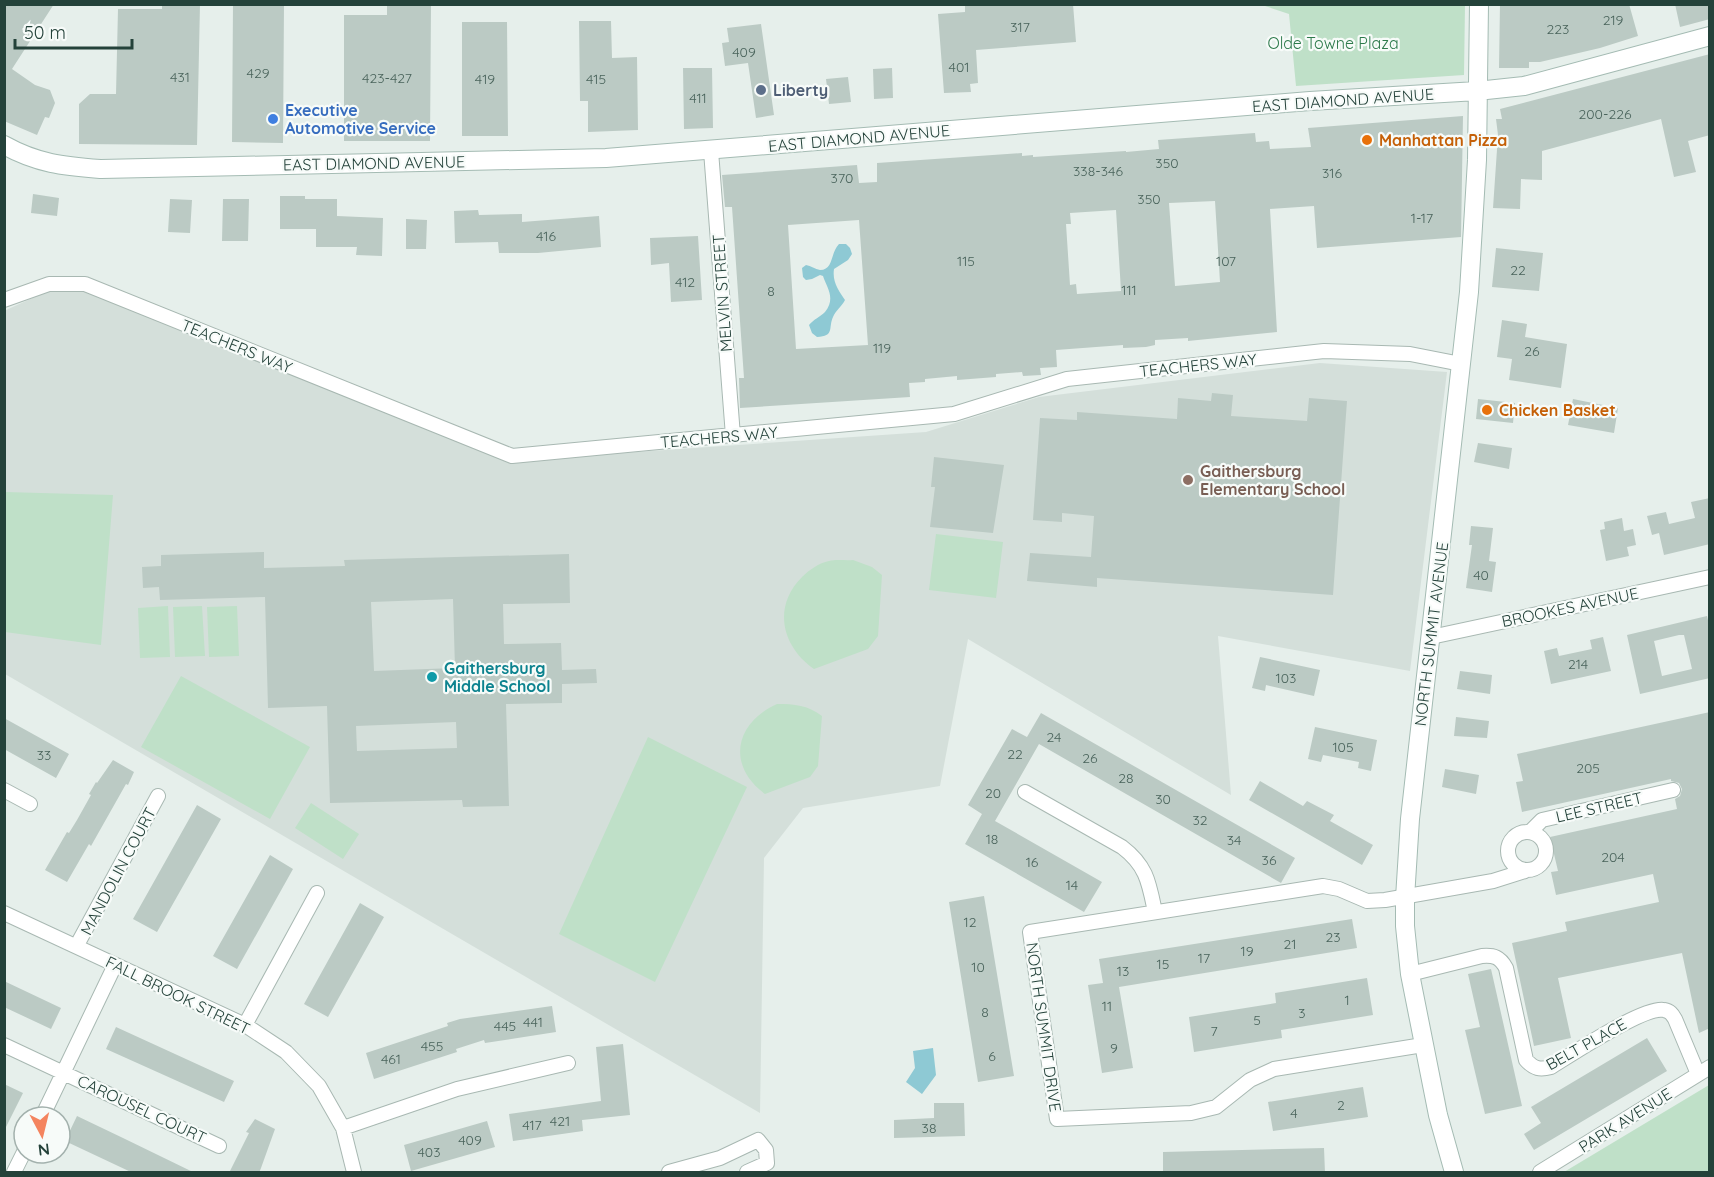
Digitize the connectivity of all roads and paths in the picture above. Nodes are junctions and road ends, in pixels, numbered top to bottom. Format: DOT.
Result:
graph roads {
  1 [pos="1479,4"];
  2 [pos="1710,36"];
  3 [pos="1477,91"];
  4 [pos="4,145"];
  5 [pos="711,151"];
  6 [pos="4,300"];
  7 [pos="1461,364"];
  8 [pos="733,436"];
  9 [pos="1710,577"];
  10 [pos="1431,637"];
  11 [pos="4,790"];
  12 [pos="1673,790"];
  13 [pos="1025,792"];
  14 [pos="158,796"];
  15 [pos="30,804"];
  16 [pos="1530,832"];
  17 [pos="1525,871"];
  18 [pos="317,893"];
  19 [pos="1405,898"];
  20 [pos="1155,912"];
  21 [pos="4,913"];
  22 [pos="77,945"];
  23 [pos="115,965"];
  24 [pos="1410,974"];
  25 [pos="245,1026"];
  26 [pos="4,1045"];
  27 [pos="1423,1045"];
  28 [pos="568,1063"];
  29 [pos="1704,1071"];
  30 [pos="64,1073"];
  31 [pos="48,1105"];
  32 [pos="343,1128"];
  33 [pos="219,1146"];
  34 [pos="354,1173"];
  35 [pos="669,1173"];
  36 [pos="747,1173"];
  37 [pos="1454,1173"];
  38 [pos="1540,1173"];
  1 -- 3 [label="street, NORTH SUMMIT AVENUE"];
  2 -- 3 [label="street, EAST DIAMOND AVENUE"];
  3 -- 5 [label="street, EAST DIAMOND AVENUE"];
  3 -- 7 [label="street, NORTH SUMMIT AVENUE"];
  4 -- 5 [label="street, EAST DIAMOND AVENUE"];
  5 -- 8 [label="street, MELVIN STREET"];
  6 -- 8 [label="street, TEACHERS WAY"];
  7 -- 8 [label="street, TEACHERS WAY"];
  7 -- 10 [label="street, NORTH SUMMIT AVENUE"];
  9 -- 10 [label="street, BROOKES AVENUE"];
  10 -- 19 [label="street, NORTH SUMMIT AVENUE"];
  11 -- 15 [label="street"];
  12 -- 16 [label="street, LEE STREET"];
  13 -- 20 [label="street"];
  14 -- 22 [label="street, MANDOLIN COURT"];
  16 -- 17 [label="street, LEE STREET"];
  16 -- 17 [label="street, LEE STREET"];
  17 -- 19 [label="street, LEE STREET"];
  18 -- 25 [label="street"];
  19 -- 20 [label="street, NORTH SUMMIT DRIVE"];
  19 -- 24 [label="street, NORTH SUMMIT AVENUE"];
  20 -- 27 [label="street, NORTH SUMMIT DRIVE"];
  21 -- 22 [label="street, FALL BROOK STREET"];
  22 -- 23 [label="street, FALL BROOK STREET"];
  23 -- 25 [label="street, FALL BROOK STREET"];
  23 -- 30 [label="street, CAROUSEL COURT"];
  24 -- 27 [label="street, NORTH SUMMIT AVENUE"];
  24 -- 29 [label="street, BELT PLACE"];
  25 -- 32 [label="street, FALL BROOK STREET"];
  26 -- 30 [label="street, CAROUSEL COURT"];
  27 -- 37 [label="street, NORTH SUMMIT AVENUE"];
  28 -- 32 [label="street"];
  29 -- 38 [label="street, PARK AVENUE"];
  30 -- 31 [label="street, CAROUSEL COURT"];
  30 -- 33 [label="street, CAROUSEL COURT"];
  32 -- 34 [label="street, FALL BROOK STREET"];
  35 -- 36 [label="street"];
}
